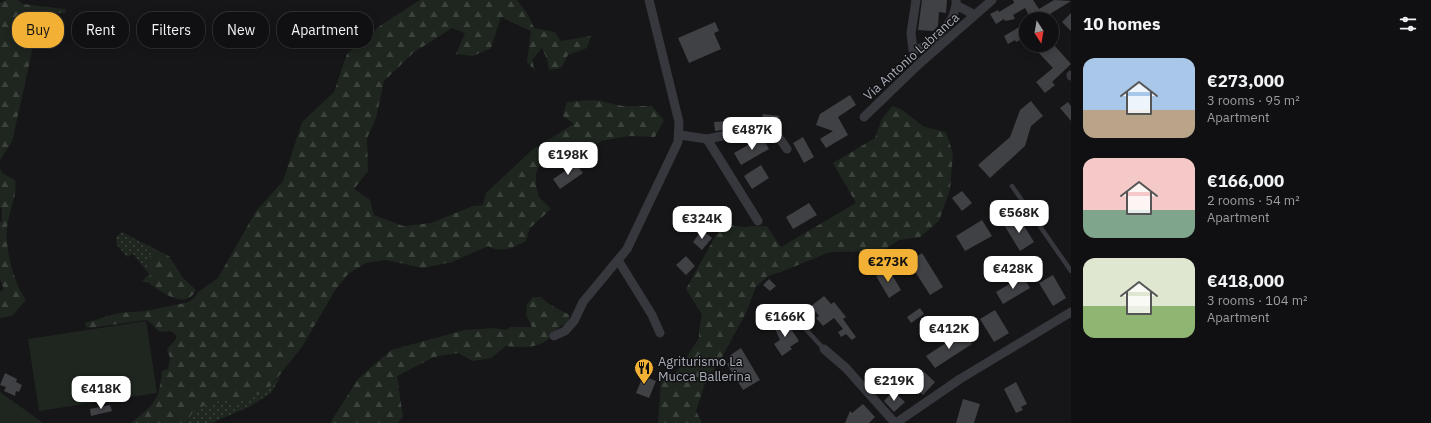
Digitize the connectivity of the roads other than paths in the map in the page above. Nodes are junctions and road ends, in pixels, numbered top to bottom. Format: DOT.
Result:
graph roads {
  1 [pos="649,0"];
  2 [pos="916,0"];
  3 [pos="992,0"];
  4 [pos="956,3"];
  5 [pos="976,15"];
  6 [pos="864,117"];
  7 [pos="680,135"];
  8 [pos="707,139"];
  9 [pos="787,149"];
  10 [pos="1012,186"];
  11 [pos="758,221"];
  12 [pos="618,260"];
  13 [pos="1071,271"];
  14 [pos="1071,312"];
  15 [pos="799,322"];
  16 [pos="660,333"];
  17 [pos="554,336"];
  18 [pos="824,349"];
  19 [pos="896,423"];
  1 -- 7 [label="street"];
  2 -- 4 [label="street"];
  3 -- 5 [label="street, Via Antonio Labranca"];
  4 -- 5 [label="street"];
  5 -- 6 [label="street, Via Antonio Labranca"];
  7 -- 8 [label="street"];
  7 -- 12 [label="street"];
  8 -- 9 [label="street"];
  8 -- 11 [label="street"];
  10 -- 13 [label="lane"];
  12 -- 16 [label="street"];
  12 -- 17 [label="street"];
  14 -- 19 [label="street"];
  15 -- 18 [label="lane"];
  18 -- 19 [label="street"];
}
